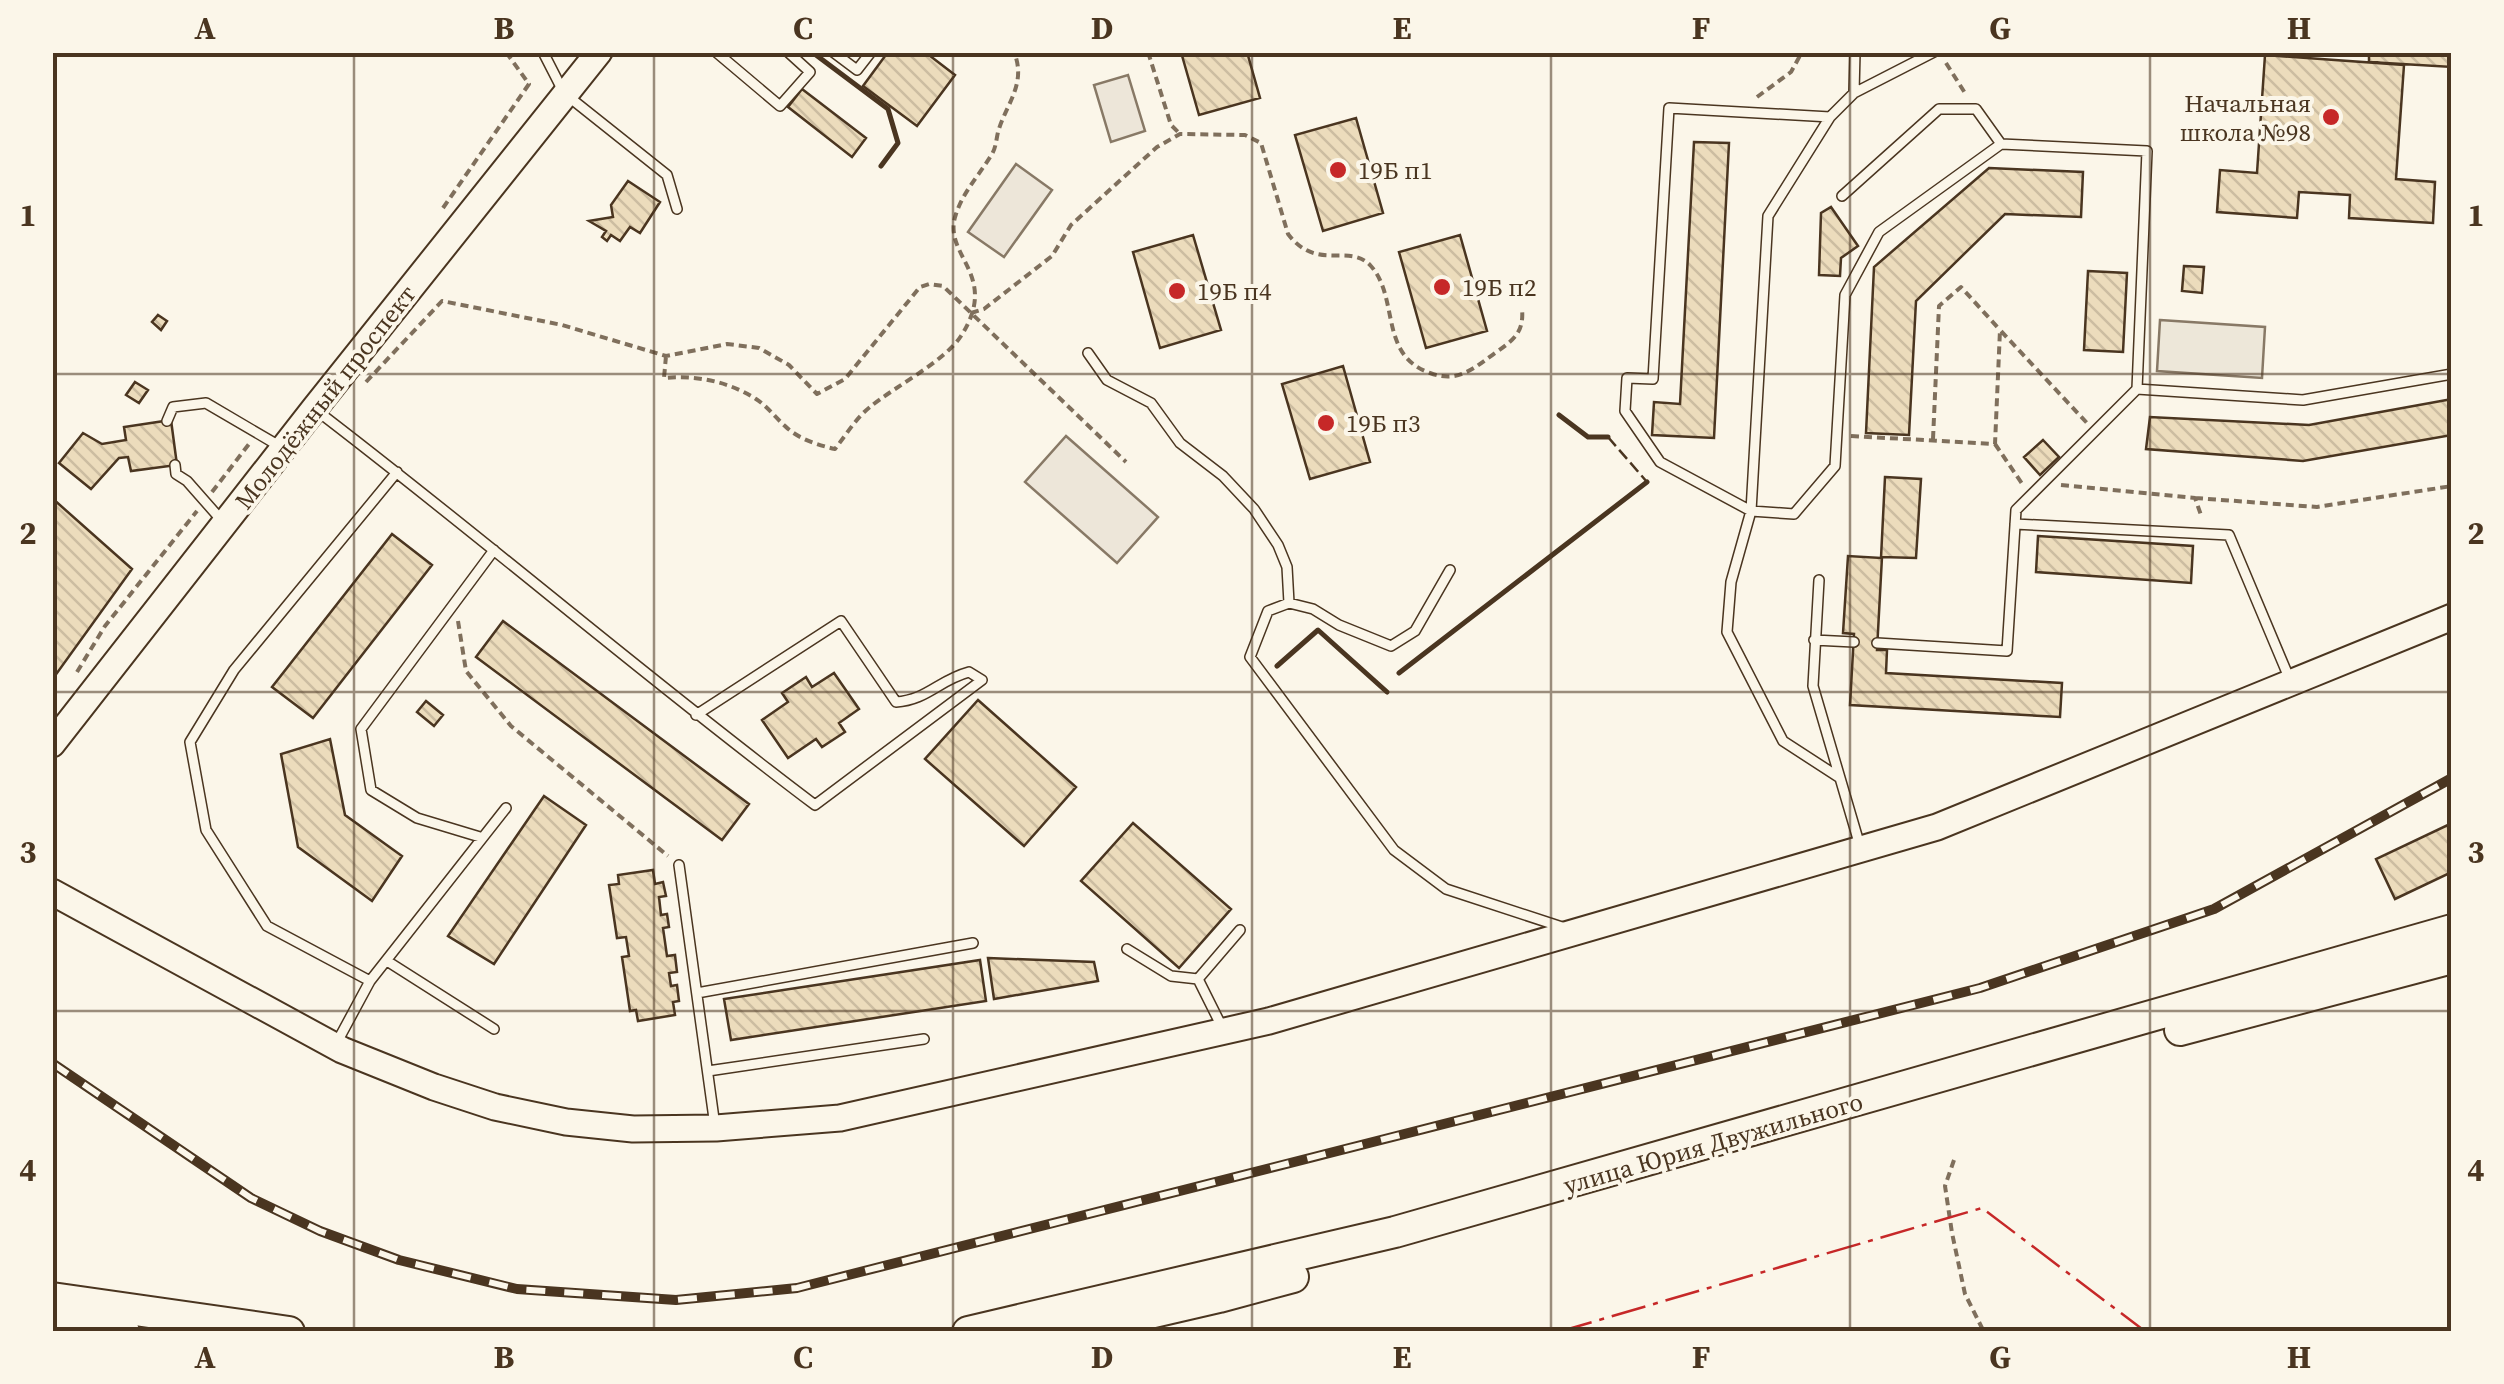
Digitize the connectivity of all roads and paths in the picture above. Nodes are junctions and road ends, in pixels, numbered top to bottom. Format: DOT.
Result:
graph roads {
  1 [pos="506,52"];
  2 [pos="543,52"];
  3 [pos="599,52"];
  4 [pos="788,52"];
  5 [pos="833,52"];
  6 [pos="872,52"];
  7 [pos="1014,52"];
  8 [pos="1148,52"];
  9 [pos="1802,52"];
  10 [pos="1855,52"];
  11 [pos="1936,52"];
  12 [pos="720,53"];
  13 [pos="564,93"];
  14 [pos="1854,93"];
  15 [pos="1976,109"];
  16 [pos="1738,112"];
  17 [pos="1830,117"];
  18 [pos="1180,134"];
  19 [pos="2001,144"];
  20 [pos="1842,196"];
  21 [pos="677,209"];
  22 [pos="438,215"];
  23 [pos="1522,309"];
  24 [pos="971,313"];
  25 [pos="2000,330"];
  26 [pos="1088,353"];
  27 [pos="666,356"];
  28 [pos="347,367"];
  29 [pos="2452,374"];
  30 [pos="2138,389"];
  31 [pos="314,409"];
  32 [pos="167,421"];
  33 [pos="258,432"];
  34 [pos="2095,432"];
  35 [pos="1836,435"];
  36 [pos="1933,441"];
  37 [pos="1995,444"];
  38 [pos="283,448"];
  39 [pos="1126,462"];
  40 [pos="174,466"];
  41 [pos="397,472"];
  42 [pos="2052,484"];
  43 [pos="2452,486"];
  44 [pos="2030,496"];
  45 [pos="2196,498"];
  46 [pos="204,502"];
  47 [pos="1751,511"];
  48 [pos="2015,524"];
  49 [pos="226,525"];
  50 [pos="2208,535"];
  51 [pos="494,550"];
  52 [pos="1450,570"];
  53 [pos="1819,580"];
  54 [pos="1289,602"];
  55 [pos="455,606"];
  56 [pos="2452,618"];
  57 [pos="1814,640"];
  58 [pos="1854,642"];
  59 [pos="1878,643"];
  60 [pos="2291,683"];
  61 [pos="70,685"];
  62 [pos="696,715"];
  63 [pos="52,744"];
  64 [pos="1840,778"];
  65 [pos="506,808"];
  66 [pos="480,838"];
  67 [pos="1861,849"];
  68 [pos="679,865"];
  69 [pos="52,892"];
  70 [pos="52,911"];
  71 [pos="1240,930"];
  72 [pos="2452,930"];
  73 [pos="118,931"];
  74 [pos="1577,932"];
  75 [pos="973,943"];
  76 [pos="1127,950"];
  77 [pos="2452,958"];
  78 [pos="386,961"];
  79 [pos="1198,979"];
  80 [pos="370,981"];
  81 [pos="696,992"];
  82 [pos="494,1029"];
  83 [pos="1224,1031"];
  84 [pos="924,1038"];
  85 [pos="334,1046"];
  86 [pos="708,1071"];
  87 [pos="716,1128"];
  88 [pos="1954,1160"];
  89 [pos="52,1298"];
  90 [pos="52,1321"];
  91 [pos="124,1332"];
  92 [pos="289,1332"];
  93 [pos="968,1332"];
  94 [pos="1068,1332"];
  95 [pos="1984,1332"];
  1 -- 22 [label="path"];
  2 -- 13 [label="lane"];
  3 -- 13 [label="street, Молодёжный проспект"];
  4 -- 12 [label="lane"];
  5 -- 6 [label="lane"];
  7 -- 24 [label="path"];
  8 -- 18 [label="path"];
  9 -- 16 [label="path"];
  10 -- 14 [label="lane"];
  11 -- 14 [label="lane"];
  11 -- 15 [label="path"];
  13 -- 21 [label="lane"];
  13 -- 28 [label="street, Молодёжный проспект"];
  14 -- 17 [label="lane"];
  15 -- 19 [label="lane"];
  15 -- 20 [label="lane"];
  16 -- 17 [label="lane"];
  16 -- 47 [label="lane"];
  17 -- 47 [label="lane"];
  18 -- 23 [label="path"];
  18 -- 24 [label="path"];
  19 -- 30 [label="lane"];
  19 -- 35 [label="lane"];
  24 -- 27 [label="path"];
  24 -- 27 [label="path"];
  24 -- 39 [label="path"];
  25 -- 34 [label="path"];
  25 -- 36 [label="path"];
  25 -- 37 [label="path"];
  26 -- 54 [label="lane"];
  27 -- 28 [label="path"];
  28 -- 31 [label="street, Молодёжный проспект"];
  29 -- 30 [label="lane"];
  30 -- 34 [label="lane"];
  31 -- 38 [label="street, Молодёжный проспект"];
  31 -- 41 [label="lane"];
  32 -- 33 [label="lane"];
  33 -- 38 [label="lane"];
  33 -- 46 [label="path"];
  34 -- 44 [label="lane"];
  35 -- 36 [label="path"];
  35 -- 47 [label="lane"];
  36 -- 37 [label="path"];
  37 -- 44 [label="path"];
  38 -- 49 [label="street, Молодёжный проспект"];
  40 -- 46 [label="lane"];
  41 -- 51 [label="lane"];
  41 -- 80 [label="lane"];
  42 -- 45 [label="path"];
  43 -- 45 [label="path"];
  44 -- 48 [label="lane"];
  45 -- 50 [label="path"];
  46 -- 49 [label="lane"];
  46 -- 61 [label="path"];
  47 -- 64 [label="lane"];
  48 -- 50 [label="lane"];
  48 -- 59 [label="lane"];
  49 -- 63 [label="street, Молодёжный проспект"];
  50 -- 60 [label="lane"];
  51 -- 55 [label="lane"];
  51 -- 62 [label="lane"];
  52 -- 54 [label="lane"];
  53 -- 57 [label="lane"];
  54 -- 74 [label="lane"];
  55 -- 66 [label="lane"];
  55 -- 68 [label="path"];
  56 -- 60 [label="street"];
  57 -- 58 [label="lane"];
  57 -- 64 [label="lane"];
  60 -- 67 [label="street"];
  62 -- 62 [label="lane"];
  64 -- 67 [label="lane"];
  65 -- 66 [label="lane"];
  66 -- 78 [label="lane"];
  67 -- 74 [label="street"];
  68 -- 81 [label="lane"];
  69 -- 73 [label="street"];
  70 -- 73 [label="street"];
  71 -- 79 [label="lane"];
  72 -- 93 [label="main road, улица Юрия Двужильного"];
  73 -- 85 [label="street"];
  74 -- 83 [label="street"];
  75 -- 81 [label="lane"];
  76 -- 79 [label="lane"];
  77 -- 94 [label="main road, улица Юрия Двужильного"];
  78 -- 80 [label="lane"];
  78 -- 82 [label="lane"];
  79 -- 83 [label="lane"];
  80 -- 85 [label="lane"];
  81 -- 86 [label="lane"];
  83 -- 87 [label="street"];
  84 -- 86 [label="lane"];
  85 -- 87 [label="street"];
  86 -- 87 [label="lane"];
  88 -- 95 [label="path"];
  89 -- 92 [label="main road"];
  90 -- 91 [label="main road"];
}
